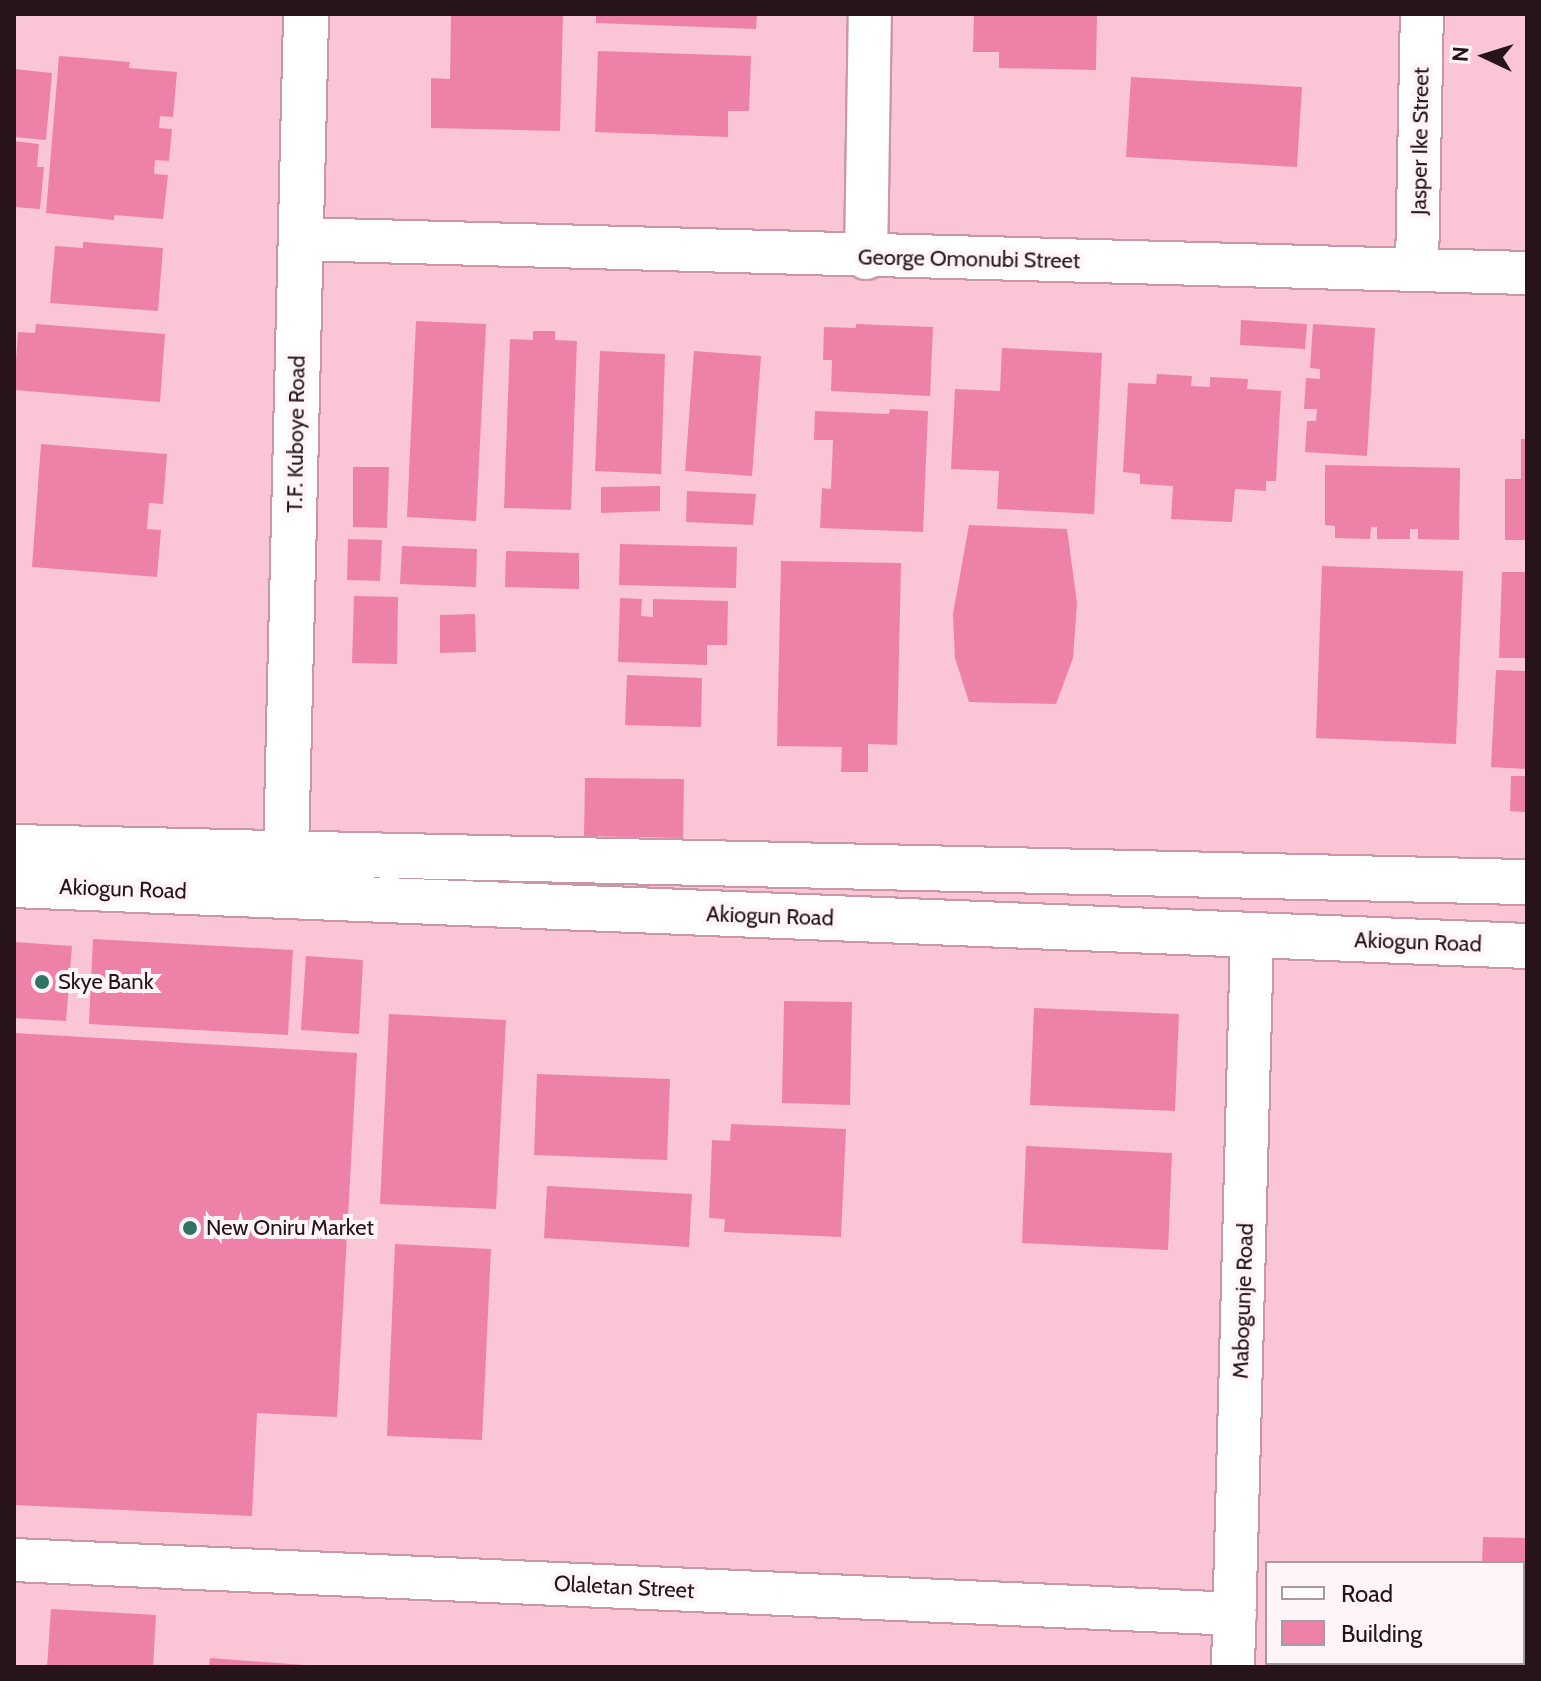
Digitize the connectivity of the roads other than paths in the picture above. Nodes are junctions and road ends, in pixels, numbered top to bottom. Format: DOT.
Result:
graph roads {
  1 [pos="306,14"];
  2 [pos="870,14"];
  3 [pos="1422,14"];
  4 [pos="301,239"];
  5 [pos="866,258"];
  6 [pos="1417,268"];
  7 [pos="1527,273"];
  8 [pos="14,847"];
  9 [pos="286,853"];
  10 [pos="1527,882"];
  11 [pos="14,885"];
  12 [pos="1252,936"];
  13 [pos="1527,946"];
  14 [pos="14,1560"];
  15 [pos="1235,1614"];
  16 [pos="1233,1667"];
  1 -- 4 [label="street, T.F. Kuboye Road"];
  2 -- 5 [label="street"];
  3 -- 6 [label="street, Jasper Ike Street"];
  4 -- 5 [label="street, George Omonubi Street"];
  4 -- 9 [label="street, T.F. Kuboye Road"];
  5 -- 6 [label="street, George Omonubi Street"];
  6 -- 7 [label="street, George Omonubi Street"];
  8 -- 9 [label="street"];
  9 -- 10 [label="street"];
  11 -- 12 [label="street, Akiogun Road"];
  12 -- 13 [label="street, Akiogun Road"];
  12 -- 15 [label="street, Mabogunje Road"];
  14 -- 15 [label="street, Olaletan Street"];
  15 -- 16 [label="street, Mabogunje Road"];
}
